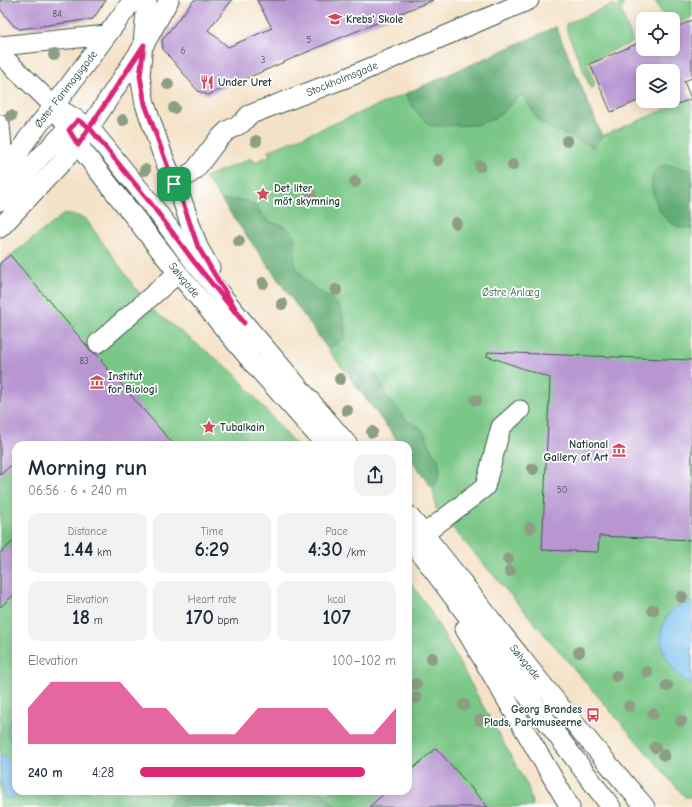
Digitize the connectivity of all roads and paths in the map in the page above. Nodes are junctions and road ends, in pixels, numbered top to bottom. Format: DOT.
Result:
graph roads {
  1 [pos="133,0"];
  2 [pos="147,0"];
  3 [pos="169,0"];
  4 [pos="529,0"];
  5 [pos="145,25"];
  6 [pos="106,35"];
  7 [pos="144,45"];
  8 [pos="0,46"];
  9 [pos="0,54"];
  10 [pos="54,106"];
  11 [pos="0,125"];
  12 [pos="78,130"];
  13 [pos="3,176"];
  14 [pos="174,184"];
  15 [pos="0,201"];
  16 [pos="0,228"];
  17 [pos="178,273"];
  18 [pos="244,323"];
  19 [pos="98,343"];
  20 [pos="520,410"];
  21 [pos="322,441"];
  22 [pos="345,441"];
  23 [pos="412,527"];
  24 [pos="417,541"];
  25 [pos="570,807"];
  26 [pos="611,807"];
  27 [pos="645,807"];
  1 -- 6 [label="street, Øster Farimagsgade"];
  2 -- 5 [label="street, Sølvgade"];
  3 -- 7 [label="street"];
  4 -- 14 [label="street, Stockholmsgade"];
  5 -- 7 [label="street, Sølvgade"];
  5 -- 12 [label="street"];
  6 -- 8 [label="street"];
  6 -- 10 [label="street, Øster Farimagsgade"];
  7 -- 12 [label="street"];
  7 -- 14 [label="street, Sølvgade"];
  9 -- 10 [label="street, Sølvgade"];
  10 -- 12 [label="street, Sølvgade"];
  10 -- 13 [label="street, Øster Farimagsgade"];
  11 -- 13 [label="street"];
  12 -- 15 [label="street"];
  12 -- 16 [label="street"];
  12 -- 17 [label="street, Sølvgade"];
  12 -- 18 [label="street, Sølvgade"];
  14 -- 18 [label="street, Sølvgade"];
  17 -- 19 [label="street"];
  17 -- 21 [label="street, Sølvgade"];
  18 -- 22 [label="street, Sølvgade"];
  20 -- 24 [label="street"];
  23 -- 24 [label="street, Sølvgade"];
  24 -- 25 [label="street"];
  24 -- 26 [label="street, Sølvgade"];
  24 -- 27 [label="street, Sølvgade"];
}
